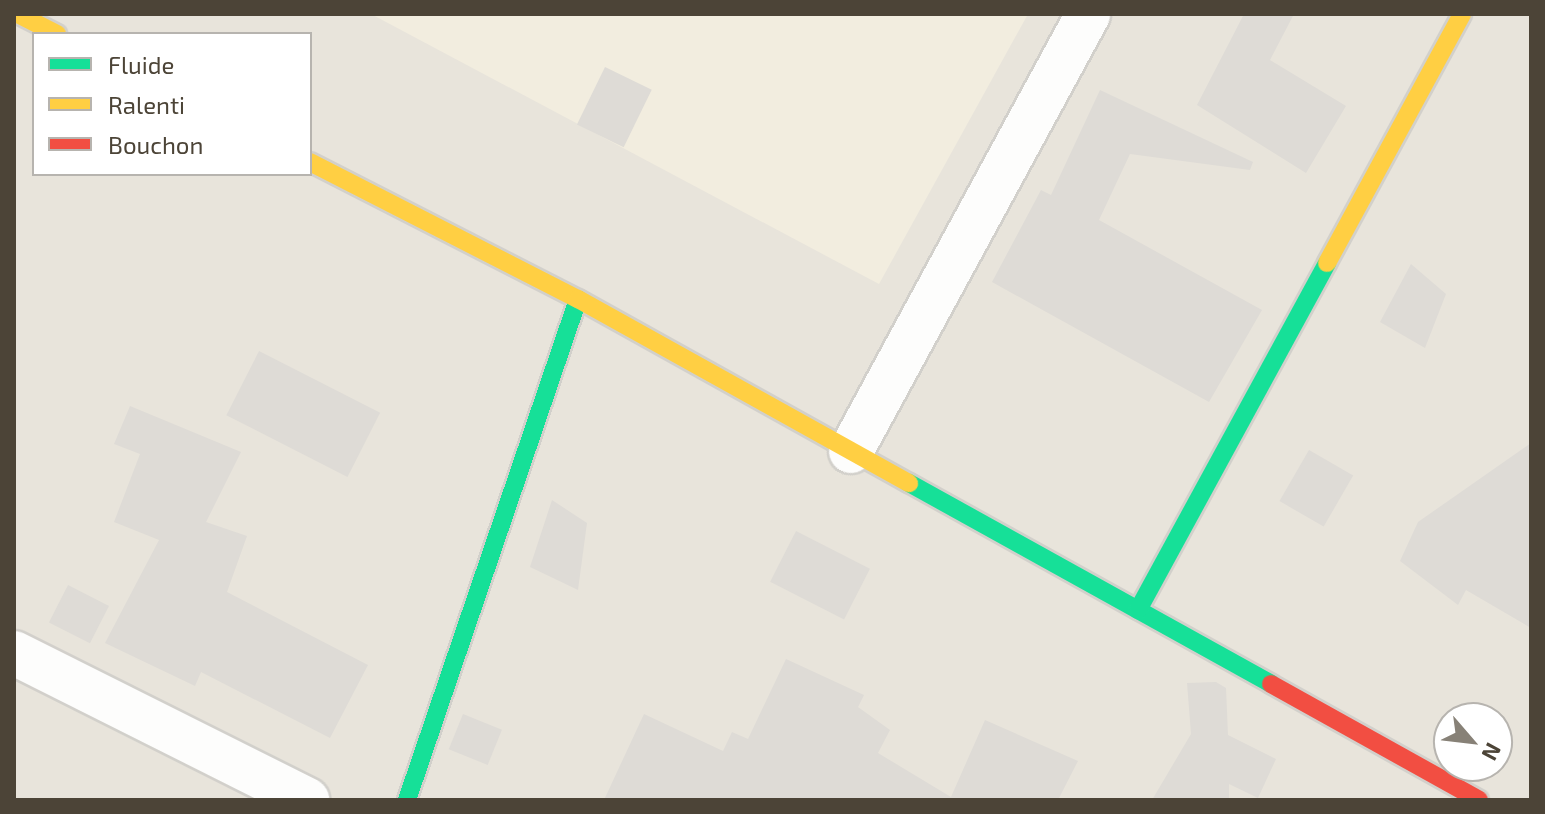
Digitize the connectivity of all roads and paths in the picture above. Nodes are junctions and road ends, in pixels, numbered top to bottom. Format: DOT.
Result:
graph roads {
  1 [pos="18,14"];
  2 [pos="1088,14"];
  3 [pos="1462,14"];
  4 [pos="53,32"];
  5 [pos="312,163"];
  6 [pos="578,299"];
  7 [pos="851,451"];
  8 [pos="1138,610"];
  9 [pos="14,653"];
  10 [pos="1456,795"];
  11 [pos="307,800"];
  12 [pos="407,800"];
  1 -- 4 [label="street"];
  2 -- 7 [label="street"];
  3 -- 8 [label="street"];
  5 -- 6 [label="street"];
  6 -- 7 [label="street"];
  6 -- 12 [label="street"];
  7 -- 8 [label="street"];
  8 -- 10 [label="street"];
  9 -- 11 [label="street"];
}
